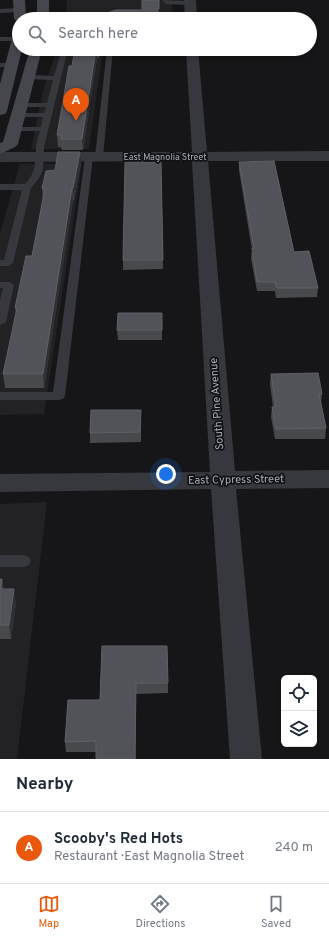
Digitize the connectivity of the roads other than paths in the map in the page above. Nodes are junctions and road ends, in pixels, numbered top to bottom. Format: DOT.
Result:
graph roads {
  1 [pos="43,0"];
  2 [pos="165,0"];
  3 [pos="190,2"];
  4 [pos="20,10"];
  5 [pos="0,11"];
  6 [pos="43,12"];
  7 [pos="191,12"];
  8 [pos="12,38"];
  9 [pos="0,39"];
  10 [pos="12,54"];
  11 [pos="34,56"];
  12 [pos="63,56"];
  13 [pos="109,56"];
  14 [pos="192,56"];
  15 [pos="5,71"];
  16 [pos="28,77"];
  17 [pos="57,78"];
  18 [pos="1,103"];
  19 [pos="50,105"];
  20 [pos="18,110"];
  21 [pos="48,115"];
  22 [pos="13,129"];
  23 [pos="44,129"];
  24 [pos="0,149"];
  25 [pos="329,156"];
  26 [pos="0,157"];
  27 [pos="41,157"];
  28 [pos="94,157"];
  29 [pos="199,157"];
  30 [pos="0,187"];
  31 [pos="27,187"];
  32 [pos="0,263"];
  33 [pos="0,285"];
  34 [pos="0,322"];
  35 [pos="0,396"];
  36 [pos="329,479"];
  37 [pos="223,481"];
  38 [pos="0,485"];
  39 [pos="0,561"];
  40 [pos="24,561"];
  41 [pos="246,759"];
  1 -- 6 [label="main road"];
  2 -- 3 [label="lane"];
  3 -- 7 [label="street"];
  4 -- 5 [label="lane"];
  8 -- 9 [label="lane"];
  10 -- 15 [label="main road"];
  11 -- 16 [label="main road"];
  12 -- 17 [label="lane"];
  13 -- 28 [label="lane"];
  14 -- 29 [label="street, South Pine Avenue"];
  15 -- 18 [label="main road"];
  16 -- 17 [label="lane"];
  16 -- 20 [label="main road"];
  17 -- 19 [label="lane"];
  19 -- 20 [label="lane"];
  19 -- 21 [label="lane"];
  20 -- 21 [label="lane"];
  20 -- 22 [label="main road"];
  21 -- 23 [label="lane"];
  22 -- 23 [label="lane"];
  22 -- 24 [label="main road"];
  23 -- 27 [label="lane"];
  25 -- 29 [label="street, East Magnolia Street"];
  26 -- 27 [label="street, East Magnolia Street"];
  27 -- 28 [label="street, East Magnolia Street"];
  27 -- 31 [label="lane"];
  28 -- 29 [label="street, East Magnolia Street"];
  28 -- 35 [label="lane"];
  29 -- 37 [label="street, South Pine Avenue"];
  30 -- 31 [label="lane"];
  31 -- 32 [label="lane"];
  33 -- 34 [label="lane"];
  36 -- 37 [label="street, East Cypress Street"];
  37 -- 38 [label="street, East Cypress Street"];
  37 -- 41 [label="street, South Pine Avenue"];
  39 -- 40 [label="lane"];
}
